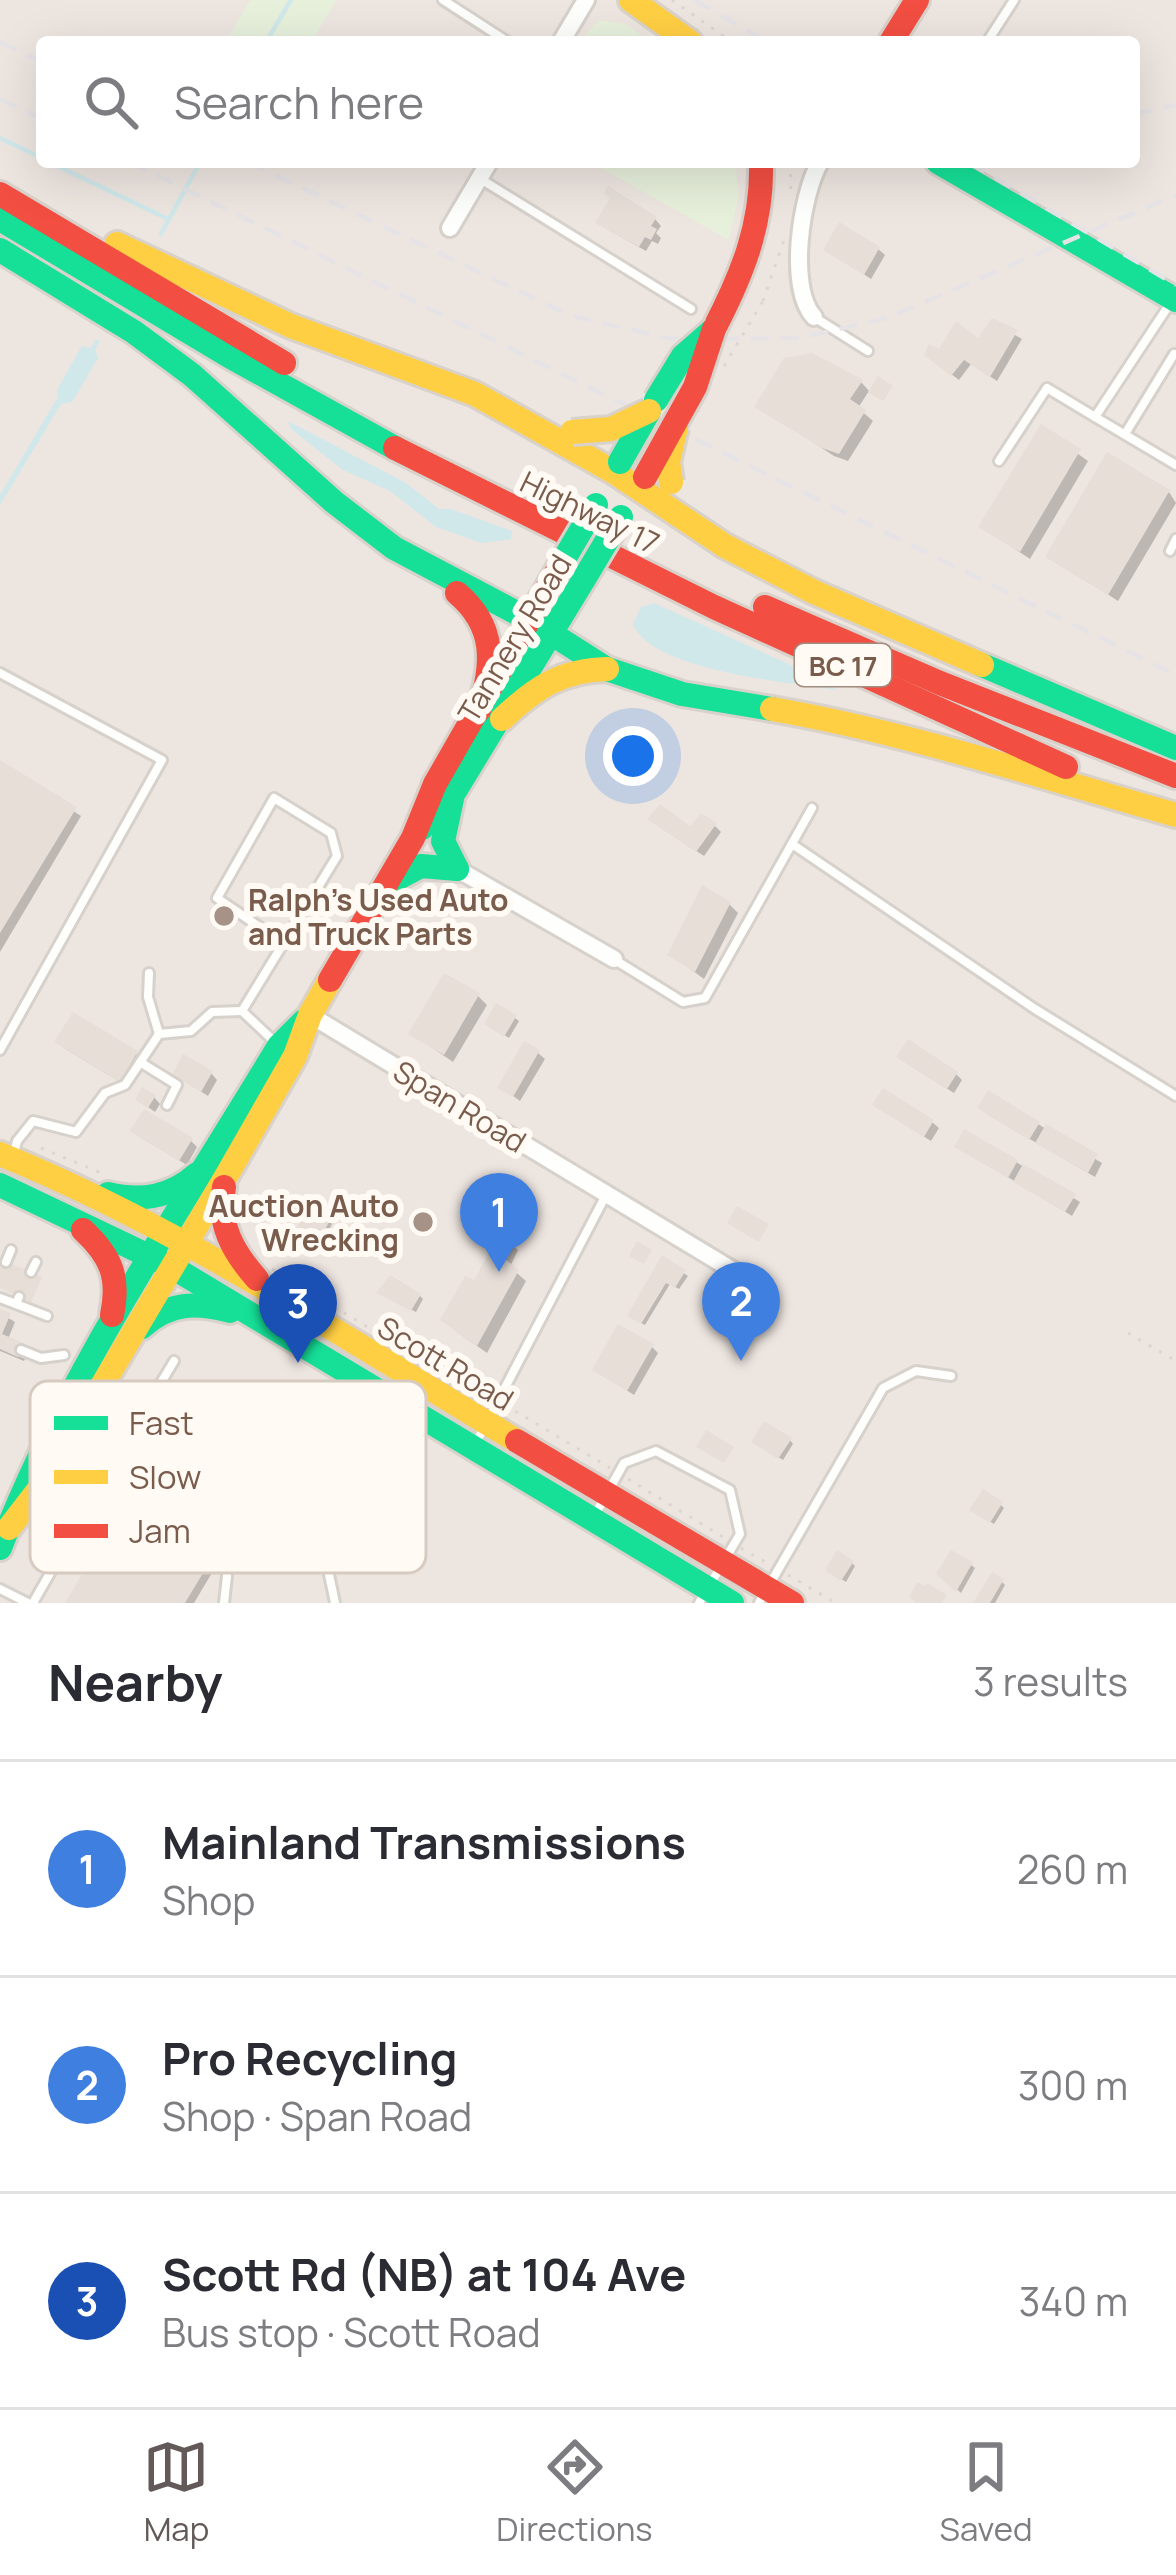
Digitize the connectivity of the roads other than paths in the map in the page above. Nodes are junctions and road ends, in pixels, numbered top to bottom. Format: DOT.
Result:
graph roads {
  1 [pos="442,0"];
  2 [pos="586,0"];
  3 [pos="631,0"];
  4 [pos="917,0"];
  5 [pos="1014,0"];
  6 [pos="659,6"];
  7 [pos="499,36"];
  8 [pos="565,36"];
  9 [pos="685,36"];
  10 [pos="895,36"];
  11 [pos="991,36"];
  12 [pos="762,168"];
  13 [pos="818,168"];
  14 [pos="948,168"];
  15 [pos="484,170"];
  16 [pos="0,183"];
  17 [pos="0,194"];
  18 [pos="0,219"];
  19 [pos="449,228"];
  20 [pos="0,250"];
  21 [pos="1175,299"];
  22 [pos="691,309"];
  23 [pos="814,317"];
  24 [pos="713,329"];
  25 [pos="868,351"];
  26 [pos="1174,354"];
  27 [pos="650,410"];
  28 [pos="1095,417"];
  29 [pos="676,427"];
  30 [pos="541,429"];
  31 [pos="1125,434"];
  32 [pos="999,461"];
  33 [pos="1176,465"];
  34 [pos="617,467"];
  35 [pos="642,483"];
  36 [pos="1176,539"];
  37 [pos="725,546"];
  38 [pos="1170,551"];
  39 [pos="422,565"];
  40 [pos="541,627"];
  41 [pos="607,669"];
  42 [pos="0,673"];
  43 [pos="491,714"];
  44 [pos="1176,748"];
  45 [pos="1176,776"];
  46 [pos="452,796"];
  47 [pos="812,808"];
  48 [pos="1176,814"];
  49 [pos="412,838"];
  50 [pos="792,844"];
  51 [pos="457,869"];
  52 [pos="382,888"];
  53 [pos="284,943"];
  54 [pos="614,959"];
  55 [pos="148,973"];
  56 [pos="242,1011"];
  57 [pos="310,1015"];
  58 [pos="159,1034"];
  59 [pos="279,1046"];
  60 [pos="0,1050"];
  61 [pos="140,1062"];
  62 [pos="1176,1096"];
  63 [pos="167,1106"];
  64 [pos="16,1154"];
  65 [pos="217,1169"];
  66 [pos="74,1184"];
  67 [pos="0,1185"];
  68 [pos="606,1194"];
  69 [pos="64,1213"];
  70 [pos="11,1250"];
  71 [pos="168,1250"];
  72 [pos="6,1262"];
  73 [pos="36,1262"];
  74 [pos="734,1271"];
  75 [pos="31,1272"];
  76 [pos="280,1286"];
  77 [pos="0,1298"];
  78 [pos="47,1316"];
  79 [pos="254,1318"];
  80 [pos="118,1335"];
  81 [pos="21,1350"];
  82 [pos="64,1355"];
  83 [pos="174,1361"];
  84 [pos="951,1376"];
  85 [pos="88,1381"];
  86 [pos="97,1381"];
  87 [pos="162,1381"];
  88 [pos="358,1381"];
  89 [pos="495,1413"];
  90 [pos="426,1422"];
  91 [pos="472,1450"];
  92 [pos="30,1471"];
  93 [pos="616,1485"];
  94 [pos="30,1499"];
  95 [pos="591,1521"];
  96 [pos="3,1532"];
  97 [pos="732,1551"];
  98 [pos="48,1573"];
  99 [pos="227,1573"];
  100 [pos="329,1573"];
  101 [pos="770,1582"];
  102 [pos="0,1589"];
  103 [pos="703,1596"];
  104 [pos="30,1603"];
  105 [pos="224,1603"];
  106 [pos="335,1603"];
  107 [pos="732,1603"];
  108 [pos="792,1603"];
  1 -- 7 [label="lane"];
  2 -- 8 [label="street"];
  3 -- 6 [label="main road"];
  4 -- 10 [label="main road"];
  5 -- 11 [label="lane"];
  6 -- 9 [label="main road"];
  12 -- 24 [label="main road, Tannery Road"];
  13 -- 23 [label="street"];
  14 -- 21 [label="main road"];
  15 -- 19 [label="street"];
  15 -- 22 [label="lane"];
  16 -- 30 [label="main road"];
  17 -- 45 [label="main road, Highway 17 / BC 17"];
  18 -- 48 [label="main road, Highway 17 / BC 17"];
  20 -- 39 [label="main road"];
  21 -- 28 [label="lane"];
  23 -- 25 [label="lane"];
  24 -- 27 [label="main road, Tannery Road, bridge"];
  24 -- 29 [label="main road, Tannery Road, bridge"];
  26 -- 31 [label="lane"];
  27 -- 30 [label="main road, bridge"];
  27 -- 34 [label="main road, Tannery Road, bridge"];
  28 -- 31 [label="lane"];
  28 -- 32 [label="lane"];
  29 -- 35 [label="main road, Tannery Road, bridge"];
  29 -- 37 [label="main road, bridge"];
  30 -- 34 [label="main road"];
  31 -- 33 [label="lane"];
  34 -- 35 [label="main road"];
  34 -- 40 [label="main road, Tannery Road, bridge"];
  35 -- 37 [label="main road"];
  35 -- 40 [label="main road, Tannery Road, bridge"];
  36 -- 38 [label="lane"];
  37 -- 44 [label="main road"];
  39 -- 40 [label="main road"];
  39 -- 43 [label="main road"];
  40 -- 41 [label="main road"];
  40 -- 43 [label="main road, Tannery Road"];
  41 -- 43 [label="main road"];
  41 -- 48 [label="main road"];
  42 -- 60 [label="lane"];
  43 -- 46 [label="main road, Tannery Road"];
  43 -- 49 [label="main road, Tannery Road"];
  46 -- 49 [label="main road, Tannery Road"];
  46 -- 51 [label="main road"];
  47 -- 50 [label="lane"];
  49 -- 52 [label="main road, Tannery Road"];
  50 -- 54 [label="lane"];
  50 -- 62 [label="lane"];
  51 -- 52 [label="main road"];
  51 -- 54 [label="street"];
  52 -- 57 [label="main road, Tannery Road"];
  53 -- 53 [label="lane"];
  53 -- 56 [label="lane"];
  55 -- 58 [label="lane"];
  56 -- 58 [label="lane"];
  56 -- 59 [label="lane"];
  57 -- 59 [label="main road, Tannery Road"];
  57 -- 65 [label="main road, Tannery Road"];
  57 -- 68 [label="street, Span Road"];
  58 -- 61 [label="lane"];
  59 -- 65 [label="main road, Tannery Road"];
  61 -- 63 [label="lane"];
  61 -- 64 [label="lane"];
  64 -- 66 [label="main road, Scott Road"];
  65 -- 66 [label="main road"];
  65 -- 71 [label="main road, Tannery Road"];
  65 -- 76 [label="main road"];
  66 -- 71 [label="main road, Scott Road"];
  67 -- 69 [label="main road, Scott Road"];
  68 -- 74 [label="street, Span Road"];
  68 -- 89 [label="lane"];
  69 -- 71 [label="main road, Scott Road"];
  69 -- 80 [label="main road"];
  70 -- 72 [label="lane"];
  71 -- 76 [label="main road, Scott Road"];
  71 -- 79 [label="main road, Scott Road"];
  71 -- 80 [label="main road, Tannery Road"];
  73 -- 75 [label="lane"];
  76 -- 89 [label="main road, Scott Road"];
  77 -- 78 [label="lane"];
  79 -- 80 [label="main road"];
  79 -- 88 [label="main road, Scott Road"];
  80 -- 85 [label="main road"];
  80 -- 86 [label="main road"];
  81 -- 82 [label="lane"];
  83 -- 87 [label="lane"];
  84 -- 101 [label="lane"];
  89 -- 91 [label="lane"];
  89 -- 93 [label="main road, Scott Road"];
  90 -- 91 [label="main road, Scott Road"];
  91 -- 95 [label="main road, Scott Road"];
  92 -- 96 [label="main road"];
  93 -- 95 [label="lane"];
  93 -- 97 [label="main road, Scott Road"];
  93 -- 97 [label="lane"];
  94 -- 96 [label="main road"];
  95 -- 103 [label="main road, Scott Road"];
  97 -- 101 [label="main road, Scott Road"];
  97 -- 103 [label="lane"];
  98 -- 104 [label="lane"];
  99 -- 105 [label="lane"];
  100 -- 106 [label="lane"];
  101 -- 108 [label="main road, Scott Road"];
  102 -- 104 [label="lane"];
  103 -- 107 [label="main road, Scott Road"];
}
